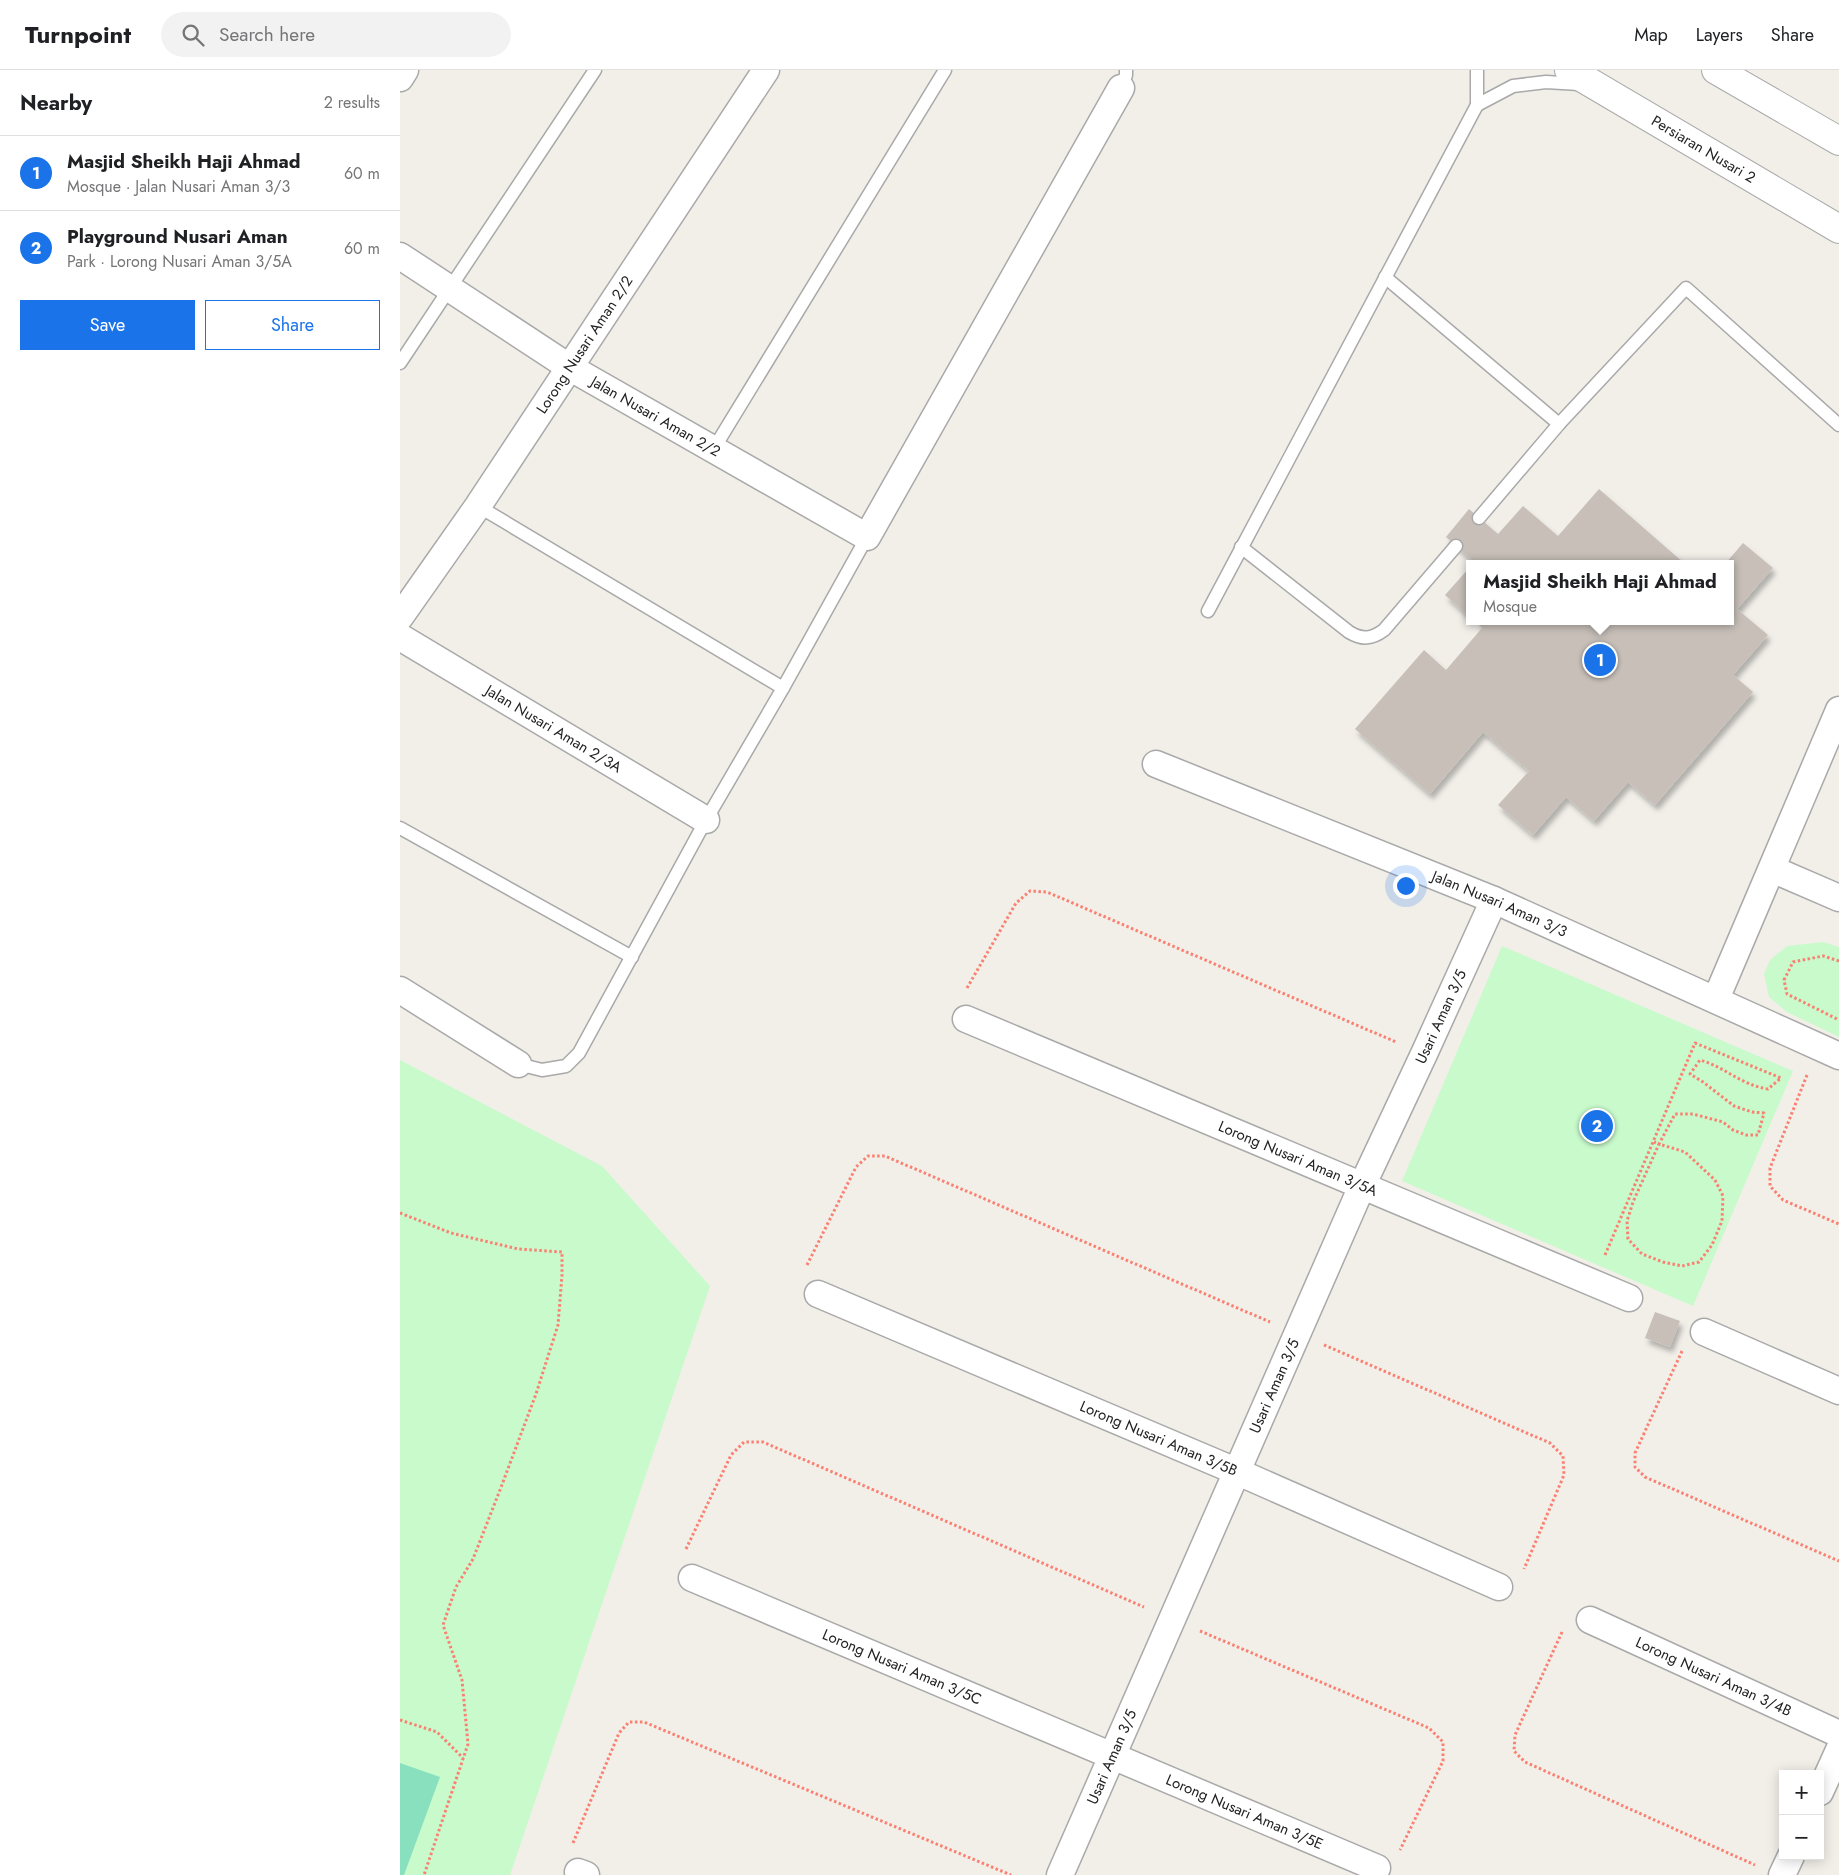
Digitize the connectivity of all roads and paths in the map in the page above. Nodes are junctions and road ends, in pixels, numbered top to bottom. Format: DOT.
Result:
graph roads {
  1 [pos="406,70"];
  2 [pos="595,70"];
  3 [pos="766,70"];
  4 [pos="945,70"];
  5 [pos="1477,70"];
  6 [pos="1569,70"];
  7 [pos="1716,70"];
  8 [pos="400,78"];
  9 [pos="1123,79"];
  10 [pos="1595,86"];
  11 [pos="1477,105"];
  12 [pos="1839,141"];
  13 [pos="1839,229"];
  14 [pos="400,256"];
  15 [pos="1385,277"];
  16 [pos="450,289"];
  17 [pos="400,363"];
  18 [pos="569,367"];
  19 [pos="1559,424"];
  20 [pos="1839,424"];
  21 [pos="713,450"];
  22 [pos="478,506"];
  23 [pos="1479,518"];
  24 [pos="866,537"];
  25 [pos="1456,546"];
  26 [pos="1241,547"];
  27 [pos="1208,611"];
  28 [pos="400,617"];
  29 [pos="400,637"];
  30 [pos="783,688"];
  31 [pos="1839,710"];
  32 [pos="1156,764"];
  33 [pos="706,820"];
  34 [pos="400,828"];
  35 [pos="1772,870"];
  36 [pos="1839,898"];
  37 [pos="1494,900"];
  38 [pos="632,957"];
  39 [pos="1839,961"];
  40 [pos="400,990"];
  41 [pos="1716,999"];
  42 [pos="966,1019"];
  43 [pos="1839,1020"];
  44 [pos="1829,1051"];
  45 [pos="1424,1054"];
  46 [pos="518,1064"];
  47 [pos="1654,1142"];
  48 [pos="1659,1144"];
  49 [pos="1362,1186"];
  50 [pos="400,1213"];
  51 [pos="1839,1224"];
  52 [pos="1604,1257"];
  53 [pos="818,1294"];
  54 [pos="1629,1298"];
  55 [pos="1704,1332"];
  56 [pos="1298,1334"];
  57 [pos="1839,1391"];
  58 [pos="1238,1472"];
  59 [pos="1839,1561"];
  60 [pos="692,1578"];
  61 [pos="1499,1587"];
  62 [pos="1172,1619"];
  63 [pos="1590,1620"];
  64 [pos="400,1720"];
  65 [pos="1839,1734"];
  66 [pos="1839,1750"];
  67 [pos="1112,1755"];
  68 [pos="463,1758"];
  69 [pos="1824,1783"];
  70 [pos="1786,1860"];
  71 [pos="1377,1868"];
  72 [pos="1771,1871"];
  73 [pos="582,1873"];
  74 [pos="424,1875"];
  75 [pos="1011,1875"];
  76 [pos="1060,1875"];
  1 -- 8 [label="street"];
  2 -- 16 [label="lane"];
  3 -- 18 [label="street, Lorong Nusari Aman 2/2"];
  4 -- 21 [label="lane"];
  5 -- 11 [label="lane"];
  6 -- 10 [label="street, Persiaran Nusari 2"];
  7 -- 12 [label="street"];
  9 -- 24 [label="street"];
  10 -- 11 [label="lane"];
  10 -- 13 [label="street, Persiaran Nusari 2"];
  11 -- 15 [label="lane"];
  14 -- 16 [label="street, Jalan Nusari Aman 2/2"];
  15 -- 19 [label="lane"];
  15 -- 26 [label="lane"];
  16 -- 17 [label="lane"];
  16 -- 18 [label="street, Jalan Nusari Aman 2/2"];
  18 -- 21 [label="street, Jalan Nusari Aman 2/2"];
  18 -- 22 [label="street, Lorong Nusari Aman 2/2"];
  19 -- 20 [label="lane"];
  19 -- 23 [label="lane"];
  21 -- 24 [label="street, Jalan Nusari Aman 2/2"];
  22 -- 28 [label="street, Lorong Nusari Aman 2/2"];
  22 -- 30 [label="lane"];
  24 -- 30 [label="lane"];
  25 -- 26 [label="lane"];
  26 -- 27 [label="lane"];
  29 -- 33 [label="street, Jalan Nusari Aman 2/3A"];
  30 -- 33 [label="lane"];
  31 -- 35 [label="street"];
  32 -- 37 [label="street, Jalan Nusari Aman 3/3"];
  33 -- 38 [label="lane"];
  34 -- 38 [label="lane"];
  35 -- 36 [label="street"];
  35 -- 41 [label="street"];
  37 -- 41 [label="street, Jalan Nusari Aman 3/3"];
  37 -- 45 [label="street, Usari Aman 3/5"];
  38 -- 46 [label="lane"];
  39 -- 43 [label="path"];
  40 -- 46 [label="street"];
  41 -- 44 [label="street, Jalan Nusari Aman 3/3"];
  42 -- 45 [label="path"];
  42 -- 49 [label="street, Lorong Nusari Aman 3/5A"];
  44 -- 51 [label="path"];
  45 -- 49 [label="street, Usari Aman 3/5"];
  47 -- 48 [label="path"];
  47 -- 48 [label="path"];
  47 -- 52 [label="path"];
  48 -- 48 [label="path"];
  49 -- 54 [label="street, Lorong Nusari Aman 3/5A"];
  49 -- 56 [label="street, Usari Aman 3/5"];
  50 -- 68 [label="path"];
  53 -- 56 [label="path"];
  53 -- 58 [label="street, Lorong Nusari Aman 3/5B"];
  55 -- 57 [label="street"];
  55 -- 59 [label="path"];
  56 -- 58 [label="street, Usari Aman 3/5"];
  56 -- 61 [label="path"];
  58 -- 61 [label="street, Lorong Nusari Aman 3/5B"];
  58 -- 62 [label="street, Usari Aman 3/5"];
  60 -- 62 [label="path"];
  60 -- 67 [label="street, Lorong Nusari Aman 3/5C"];
  62 -- 67 [label="street, Usari Aman 3/5"];
  62 -- 71 [label="path"];
  63 -- 65 [label="street, Lorong Nusari Aman 3/4B"];
  63 -- 72 [label="path"];
  64 -- 68 [label="path"];
  66 -- 69 [label="street"];
  67 -- 71 [label="street, Lorong Nusari Aman 3/5E"];
  67 -- 76 [label="street, Usari Aman 3/5"];
  68 -- 74 [label="path"];
  70 -- 72 [label="street"];
  73 -- 75 [label="path"];
}
